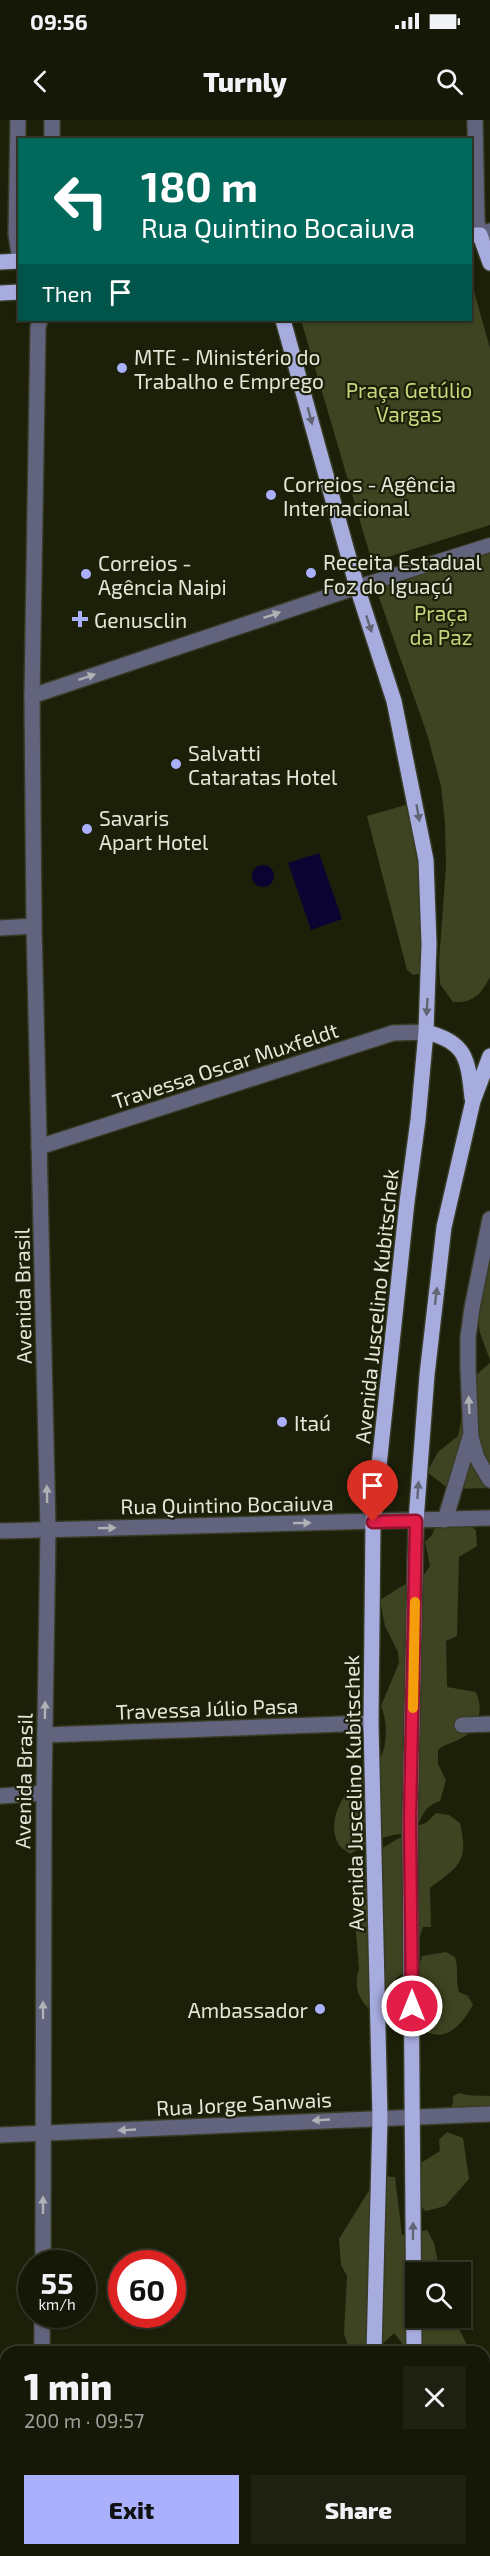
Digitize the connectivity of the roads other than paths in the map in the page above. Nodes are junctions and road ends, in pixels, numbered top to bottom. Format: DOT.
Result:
graph roads {
  1 [pos="18,120"];
  2 [pos="52,120"];
  3 [pos="475,120"];
  4 [pos="52,138"];
  5 [pos="18,186"];
  6 [pos="480,234"];
  7 [pos="18,247"];
  8 [pos="18,260"];
  9 [pos="0,262"];
  10 [pos="490,263"];
  11 [pos="18,292"];
  12 [pos="0,293"];
  13 [pos="283,321"];
  14 [pos="37,322"];
  15 [pos="490,545"];
  16 [pos="357,587"];
  17 [pos="32,696"];
  18 [pos="34,926"];
  19 [pos="0,927"];
  20 [pos="426,1032"];
  21 [pos="490,1056"];
  22 [pos="473,1101"];
  23 [pos="39,1147"];
  24 [pos="490,1219"];
  25 [pos="471,1437"];
  26 [pos="490,1480"];
  27 [pos="490,1518"];
  28 [pos="445,1520"];
  29 [pos="416,1521"];
  30 [pos="373,1522"];
  31 [pos="48,1529"];
  32 [pos="0,1531"];
  33 [pos="371,1723"];
  34 [pos="490,1724"];
  35 [pos="462,1725"];
  36 [pos="45,1736"];
  37 [pos="44,1793"];
  38 [pos="0,1796"];
  39 [pos="490,2114"];
  40 [pos="413,2116"];
  41 [pos="380,2118"];
  42 [pos="43,2134"];
  43 [pos="0,2135"];
  44 [pos="43,2250"];
  45 [pos="42,2328"];
  46 [pos="42,2346"];
  47 [pos="374,2346"];
  48 [pos="414,2346"];
  1 -- 5 [label="street"];
  2 -- 4 [label="street"];
  3 -- 6 [label="street"];
  5 -- 7 [label="street"];
  6 -- 10 [label="main road"];
  8 -- 9 [label="main road"];
  11 -- 12 [label="main road"];
  13 -- 16 [label="main road, Avenida Juscelino Kubitschek, one-way"];
  14 -- 17 [label="street, Avenida Brasil"];
  15 -- 16 [label="street"];
  17 -- 16 [label="street, one-way"];
  16 -- 20 [label="main road, Avenida Juscelino Kubitschek, one-way"];
  17 -- 18 [label="street, Avenida Brasil"];
  18 -- 19 [label="street"];
  18 -- 23 [label="street, Avenida Brasil"];
  20 -- 22 [label="main road"];
  20 -- 23 [label="street, Travessa Oscar Muxfeldt"];
  20 -- 30 [label="main road, Avenida Juscelino Kubitschek"];
  21 -- 22 [label="main road"];
  29 -- 22 [label="main road, one-way"];
  31 -- 23 [label="street, Avenida Brasil, one-way"];
  25 -- 24 [label="street, one-way"];
  25 -- 26 [label="street"];
  25 -- 28 [label="street"];
  27 -- 28 [label="street, Rua Quintino Bocaiuva"];
  28 -- 29 [label="street, Rua Quintino Bocaiuva"];
  29 -- 30 [label="street, Rua Quintino Bocaiuva"];
  29 -- 40 [label="main road"];
  31 -- 30 [label="street, Rua Quintino Bocaiuva, one-way"];
  30 -- 33 [label="main road, Avenida Juscelino Kubitschek"];
  31 -- 32 [label="street, Rua Quintino Bocaiuva"];
  36 -- 31 [label="street, Avenida Brasil, one-way"];
  33 -- 36 [label="street, Travessa Júlio Pasa"];
  33 -- 41 [label="main road, Avenida Juscelino Kubitschek"];
  34 -- 35 [label="street"];
  36 -- 37 [label="street, Avenida Brasil"];
  37 -- 38 [label="street"];
  42 -- 37 [label="street, Avenida Brasil, one-way"];
  39 -- 40 [label="street, Rua Jorge Sanwais"];
  40 -- 41 [label="street, Rua Jorge Sanwais"];
  48 -- 40 [label="main road, one-way"];
  41 -- 42 [label="street, Rua Jorge Sanwais, one-way"];
  41 -- 47 [label="main road, Avenida Juscelino Kubitschek"];
  42 -- 43 [label="street, Rua Jorge Sanwais"];
  44 -- 42 [label="street, Avenida Brasil, one-way"];
  45 -- 46 [label="street"];
}
